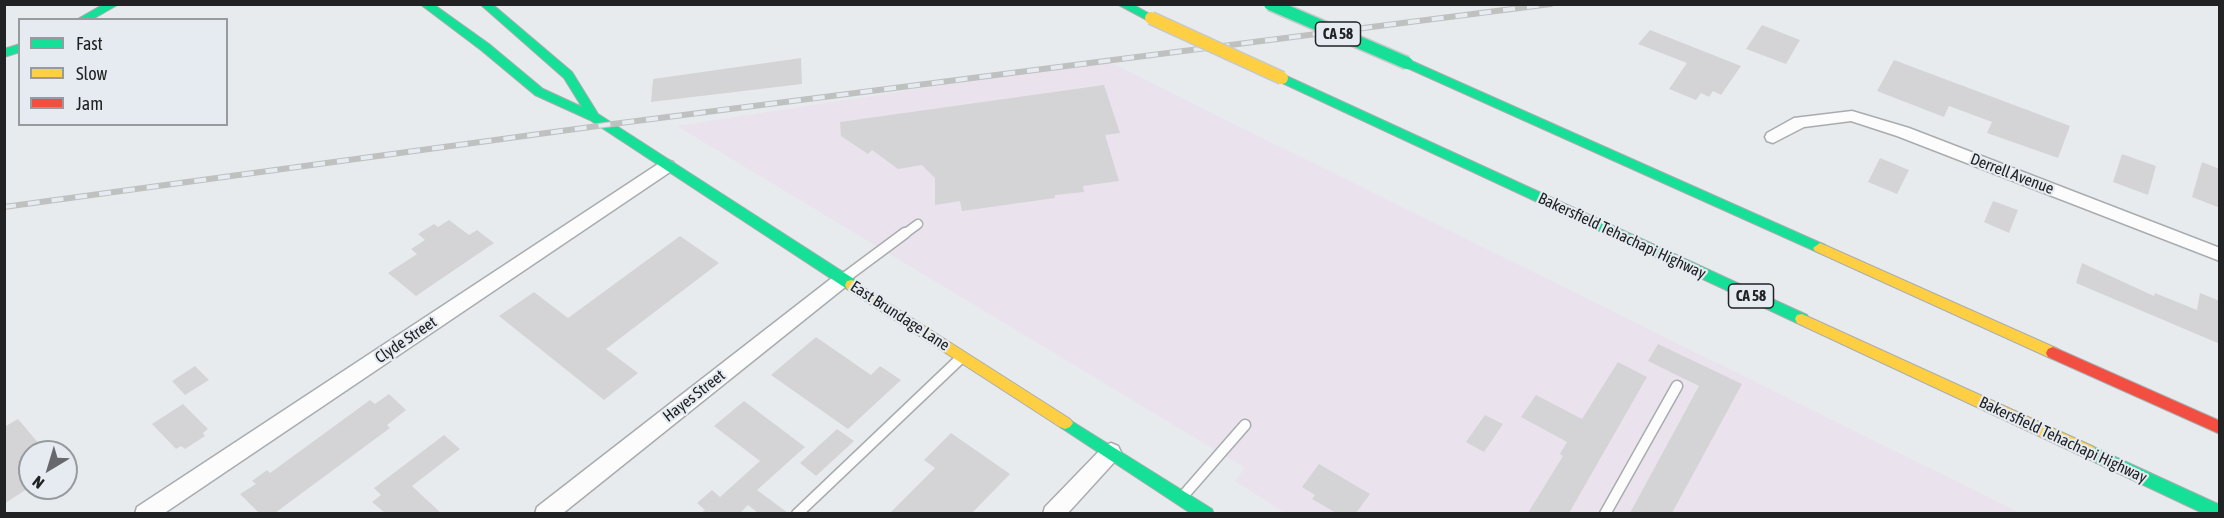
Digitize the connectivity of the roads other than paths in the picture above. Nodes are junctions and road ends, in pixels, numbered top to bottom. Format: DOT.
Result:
graph roads {
  1 [pos="114,4"];
  2 [pos="425,4"];
  3 [pos="1122,4"];
  4 [pos="1270,4"];
  5 [pos="1305,4"];
  6 [pos="488,5"];
  7 [pos="85,18"];
  8 [pos="18,48"];
  9 [pos="4,54"];
  10 [pos="1407,63"];
  11 [pos="594,117"];
  12 [pos="1773,137"];
  13 [pos="667,166"];
  14 [pos="918,224"];
  15 [pos="2220,255"];
  16 [pos="843,279"];
  17 [pos="963,356"];
  18 [pos="1677,386"];
  19 [pos="1245,425"];
  20 [pos="2220,428"];
  21 [pos="1111,452"];
  22 [pos="1181,497"];
  23 [pos="146,513"];
  24 [pos="545,513"];
  25 [pos="796,513"];
  26 [pos="1053,513"];
  27 [pos="1206,513"];
  28 [pos="1605,513"];
  29 [pos="2220,513"];
  1 -- 7 [label="main road"];
  2 -- 11 [label="main road, East Brundage Lane"];
  3 -- 29 [label="main road, Bakersfield Tehachapi Highway / CA 58, bridge"];
  4 -- 10 [label="main road, CA 58, bridge"];
  5 -- 10 [label="main road, bridge"];
  6 -- 11 [label="main road, East Brundage Lane"];
  8 -- 9 [label="main road"];
  10 -- 20 [label="main road, CA 58"];
  11 -- 13 [label="main road, East Brundage Lane"];
  12 -- 15 [label="street, Derrell Avenue"];
  13 -- 16 [label="main road, East Brundage Lane"];
  13 -- 23 [label="street, Clyde Street"];
  14 -- 16 [label="lane"];
  16 -- 17 [label="main road, East Brundage Lane"];
  16 -- 24 [label="street, Hayes Street"];
  17 -- 21 [label="main road, East Brundage Lane"];
  17 -- 25 [label="lane"];
  18 -- 28 [label="lane"];
  19 -- 22 [label="lane"];
  21 -- 22 [label="main road, East Brundage Lane"];
  21 -- 26 [label="street"];
  22 -- 27 [label="main road, East Brundage Lane"];
}
